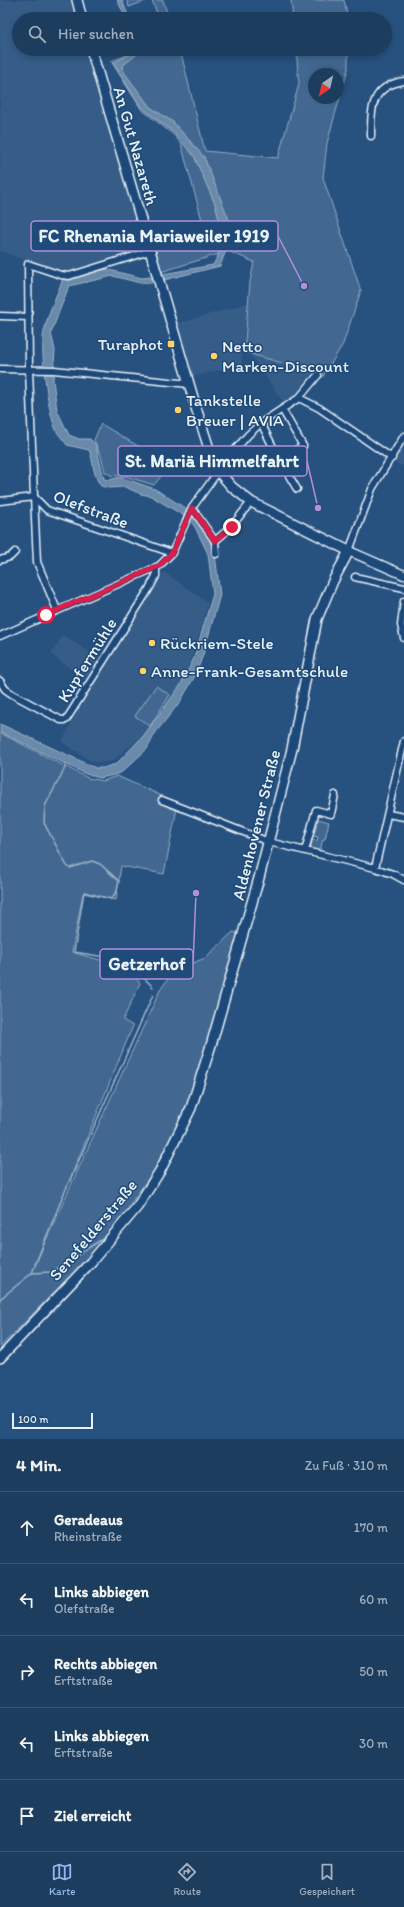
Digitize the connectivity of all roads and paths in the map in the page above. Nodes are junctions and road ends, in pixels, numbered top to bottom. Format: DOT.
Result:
graph roads {
  1 [pos="77,0"];
  2 [pos="80,12"];
  3 [pos="92,56"];
  4 [pos="404,81"];
  5 [pos="371,136"];
  6 [pos="150,251"];
  7 [pos="0,316"];
  8 [pos="28,317"];
  9 [pos="0,369"];
  10 [pos="29,370"];
  11 [pos="318,375"];
  12 [pos="189,384"];
  13 [pos="299,398"];
  14 [pos="282,409"];
  15 [pos="261,423"];
  16 [pos="404,436"];
  17 [pos="392,458"];
  18 [pos="279,459"];
  19 [pos="218,471"];
  20 [pos="297,489"];
  21 [pos="34,498"];
  22 [pos="0,501"];
  23 [pos="251,502"];
  24 [pos="192,509"];
  25 [pos="215,541"];
  26 [pos="349,551"];
  27 [pos="15,552"];
  28 [pos="172,553"];
  29 [pos="216,554"];
  30 [pos="0,560"];
  31 [pos="156,567"];
  32 [pos="404,576"];
  33 [pos="355,577"];
  34 [pos="404,588"];
  35 [pos="404,601"];
  36 [pos="58,610"];
  37 [pos="0,636"];
  38 [pos="404,638"];
  39 [pos="0,681"];
  40 [pos="404,741"];
  41 [pos="335,795"];
  42 [pos="162,800"];
  43 [pos="388,814"];
  44 [pos="404,817"];
  45 [pos="268,842"];
  46 [pos="305,851"];
  47 [pos="375,868"];
  48 [pos="404,880"];
  49 [pos="190,1108"];
  50 [pos="0,1358"];
  1 -- 2 [label="main road"];
  3 -- 6 [label="main road, An Gut Nazareth"];
  4 -- 5 [label="street"];
  6 -- 8 [label="street, Olefstraße"];
  6 -- 12 [label="main road, An Gut Nazareth"];
  7 -- 8 [label="street"];
  8 -- 10 [label="street, Olefstraße"];
  9 -- 10 [label="street"];
  10 -- 12 [label="street"];
  10 -- 21 [label="street, Olefstraße"];
  11 -- 13 [label="street"];
  12 -- 19 [label="main road, An Gut Nazareth"];
  13 -- 14 [label="street"];
  13 -- 17 [label="street"];
  14 -- 15 [label="street"];
  14 -- 18 [label="street"];
  15 -- 18 [label="street"];
  15 -- 19 [label="street"];
  16 -- 17 [label="street"];
  17 -- 26 [label="street"];
  18 -- 20 [label="street"];
  19 -- 23 [label="main road, An Gut Nazareth"];
  19 -- 24 [label="street"];
  21 -- 22 [label="street"];
  21 -- 28 [label="street, Olefstraße"];
  21 -- 36 [label="street"];
  23 -- 25 [label="street"];
  23 -- 26 [label="main road, An Gut Nazareth"];
  24 -- 25 [label="street"];
  24 -- 28 [label="street"];
  25 -- 29 [label="street"];
  26 -- 32 [label="street"];
  26 -- 45 [label="main road, Aldenhovener Straße"];
  27 -- 30 [label="street"];
  28 -- 31 [label="street"];
  31 -- 36 [label="street"];
  31 -- 39 [label="street, Kupfermühle"];
  33 -- 34 [label="street"];
  35 -- 38 [label="street"];
  36 -- 37 [label="street"];
  40 -- 43 [label="street"];
  41 -- 46 [label="street"];
  42 -- 45 [label="street"];
  43 -- 44 [label="street"];
  43 -- 47 [label="street"];
  45 -- 46 [label="street"];
  45 -- 49 [label="main road, Aldenhovener Straße"];
  46 -- 47 [label="street"];
  47 -- 48 [label="street"];
  49 -- 50 [label="main road, Senefelderstraße"];
}
